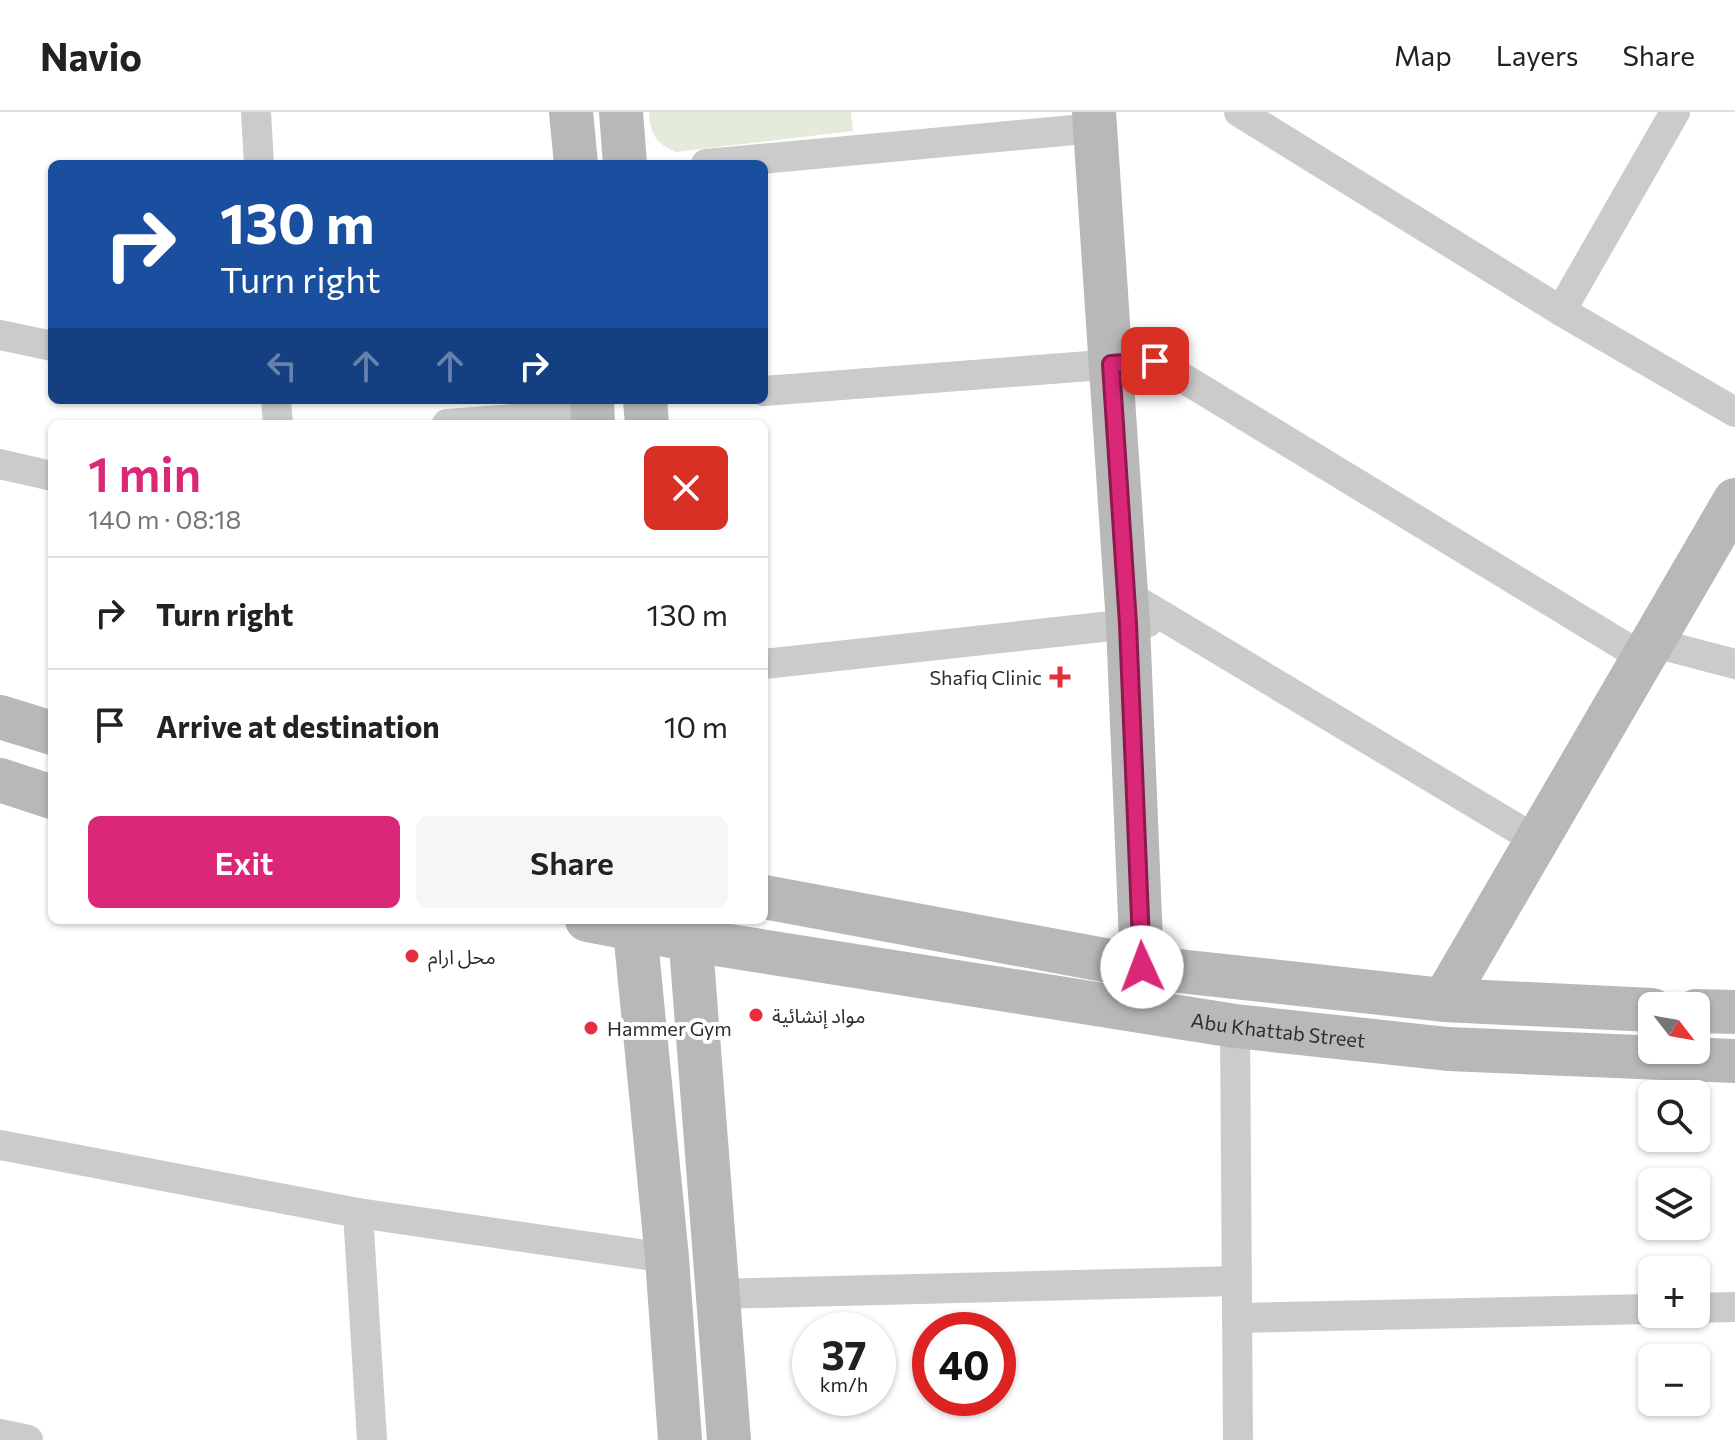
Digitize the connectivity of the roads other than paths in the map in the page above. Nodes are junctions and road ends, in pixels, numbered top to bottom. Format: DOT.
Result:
graph roads {
  1 [pos="256,112"];
  2 [pos="571,112"];
  3 [pos="621,112"];
  4 [pos="1239,112"];
  5 [pos="1675,112"];
  6 [pos="1095,120"];
  7 [pos="259,160"];
  8 [pos="576,160"];
  9 [pos="625,160"];
  10 [pos="741,160"];
  11 [pos="1561,311"];
  12 [pos="0,335"];
  13 [pos="48,345"];
  14 [pos="1111,364"];
  15 [pos="768,391"];
  16 [pos="592,412"];
  17 [pos="1735,412"];
  18 [pos="495,420"];
  19 [pos="0,464"];
  20 [pos="48,475"];
  21 [pos="1735,500"];
  22 [pos="1127,609"];
  23 [pos="1647,650"];
  24 [pos="768,663"];
  25 [pos="1735,664"];
  26 [pos="0,717"];
  27 [pos="48,732"];
  28 [pos="0,780"];
  29 [pos="0,794"];
  30 [pos="48,796"];
  31 [pos="48,797"];
  32 [pos="1536,840"];
  33 [pos="768,898"];
  34 [pos="634,925"];
  35 [pos="690,930"];
  36 [pos="1142,967"];
  37 [pos="1444,1000"];
  38 [pos="1638,1009"];
  39 [pos="1710,1011"];
  40 [pos="1735,1012"];
  41 [pos="1235,1026"];
  42 [pos="1735,1061"];
  43 [pos="0,1145"];
  44 [pos="358,1213"];
  45 [pos="667,1258"];
  46 [pos="1237,1281"];
  47 [pos="717,1294"];
  48 [pos="1735,1307"];
  49 [pos="1710,1308"];
  50 [pos="1638,1309"];
  51 [pos="1237,1318"];
  52 [pos="0,1434"];
  53 [pos="28,1440"];
  54 [pos="372,1440"];
  55 [pos="680,1440"];
  56 [pos="729,1440"];
  57 [pos="1238,1440"];
  1 -- 7 [label="street"];
  2 -- 8 [label="street"];
  3 -- 9 [label="street"];
  4 -- 11 [label="street"];
  5 -- 11 [label="street"];
  6 -- 10 [label="street"];
  6 -- 14 [label="street"];
  11 -- 17 [label="street"];
  12 -- 13 [label="street"];
  14 -- 15 [label="street"];
  14 -- 22 [label="street"];
  14 -- 23 [label="street"];
  16 -- 18 [label="street"];
  19 -- 20 [label="street"];
  21 -- 23 [label="street"];
  22 -- 24 [label="street"];
  22 -- 32 [label="street"];
  22 -- 36 [label="street"];
  23 -- 25 [label="street"];
  23 -- 32 [label="street"];
  26 -- 27 [label="street"];
  28 -- 30 [label="street"];
  29 -- 31 [label="street"];
  32 -- 37 [label="street"];
  33 -- 36 [label="street"];
  34 -- 35 [label="street, Abu Khattab Street"];
  34 -- 45 [label="street"];
  35 -- 41 [label="street, Abu Khattab Street"];
  35 -- 47 [label="street"];
  36 -- 37 [label="street"];
  37 -- 38 [label="street"];
  39 -- 40 [label="street"];
  41 -- 42 [label="street, Abu Khattab Street"];
  41 -- 46 [label="street"];
  43 -- 44 [label="street"];
  44 -- 45 [label="street"];
  44 -- 54 [label="street"];
  45 -- 55 [label="street"];
  46 -- 47 [label="street"];
  46 -- 51 [label="street"];
  47 -- 56 [label="street"];
  48 -- 49 [label="street"];
  50 -- 51 [label="street"];
  51 -- 57 [label="street"];
  52 -- 53 [label="street"];
}
